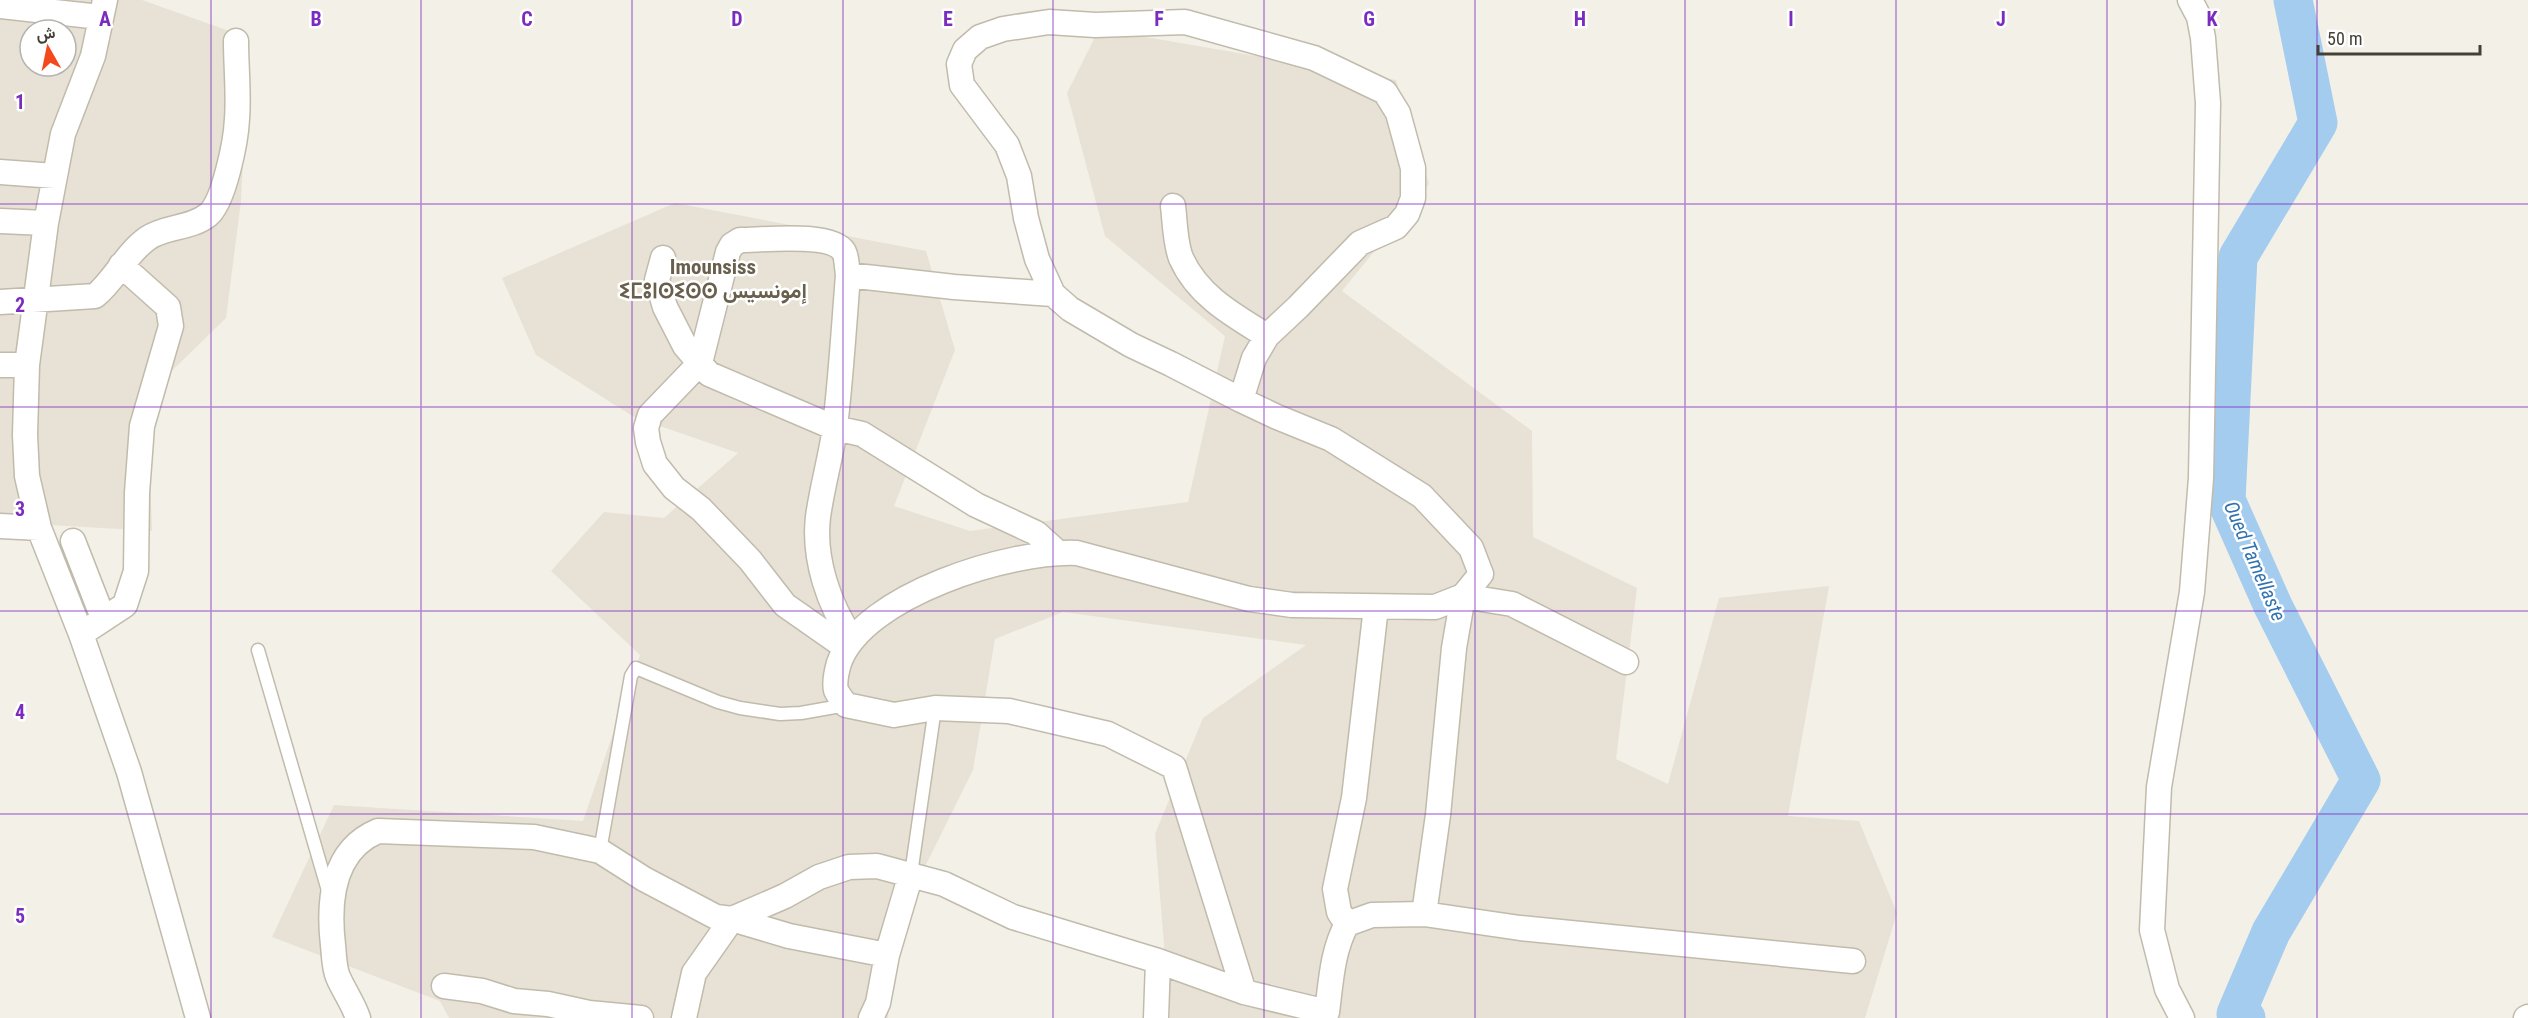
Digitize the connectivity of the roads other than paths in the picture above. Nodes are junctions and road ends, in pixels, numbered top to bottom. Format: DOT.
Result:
graph roads {
  1 [pos="0,6"];
  2 [pos="2197,6"];
  3 [pos="102,8"];
  4 [pos="236,41"];
  5 [pos="0,172"];
  6 [pos="55,176"];
  7 [pos="1173,206"];
  8 [pos="0,221"];
  9 [pos="46,223"];
  10 [pos="663,258"];
  11 [pos="121,265"];
  12 [pos="848,275"];
  13 [pos="1053,294"];
  14 [pos="35,299"];
  15 [pos="0,302"];
  16 [pos="1268,336"];
  17 [pos="700,363"];
  18 [pos="0,365"];
  19 [pos="27,365"];
  20 [pos="1241,400"];
  21 [pos="835,428"];
  22 [pos="0,526"];
  23 [pos="39,528"];
  24 [pos="73,541"];
  25 [pos="1057,552"];
  26 [pos="1463,596"];
  27 [pos="1376,606"];
  28 [pos="103,618"];
  29 [pos="81,634"];
  30 [pos="848,643"];
  31 [pos="258,650"];
  32 [pos="1626,662"];
  33 [pos="846,705"];
  34 [pos="935,708"];
  35 [pos="600,851"];
  36 [pos="911,874"];
  37 [pos="331,901"];
  38 [pos="1424,914"];
  39 [pos="732,919"];
  40 [pos="1347,924"];
  41 [pos="887,955"];
  42 [pos="1158,961"];
  43 [pos="1853,961"];
  44 [pos="444,986"];
  45 [pos="1244,992"];
  46 [pos="1334,1015"];
  47 [pos="198,1018"];
  48 [pos="358,1018"];
  49 [pos="641,1018"];
  50 [pos="684,1018"];
  51 [pos="871,1018"];
  52 [pos="1156,1018"];
  53 [pos="2182,1018"];
  1 -- 3 [label="street"];
  2 -- 53 [label="street"];
  3 -- 6 [label="street"];
  4 -- 11 [label="street"];
  5 -- 6 [label="street"];
  6 -- 9 [label="street"];
  7 -- 16 [label="street"];
  8 -- 9 [label="street"];
  9 -- 14 [label="street"];
  10 -- 17 [label="street"];
  11 -- 14 [label="street"];
  11 -- 28 [label="street"];
  12 -- 13 [label="street"];
  12 -- 17 [label="street"];
  12 -- 21 [label="street"];
  13 -- 16 [label="street"];
  13 -- 20 [label="street"];
  14 -- 15 [label="street"];
  14 -- 19 [label="street"];
  16 -- 20 [label="street"];
  17 -- 21 [label="street"];
  17 -- 30 [label="street"];
  18 -- 19 [label="street"];
  19 -- 23 [label="street"];
  20 -- 26 [label="street"];
  21 -- 25 [label="street"];
  21 -- 30 [label="street"];
  22 -- 23 [label="street"];
  23 -- 29 [label="street"];
  24 -- 28 [label="street"];
  25 -- 27 [label="street"];
  25 -- 30 [label="street"];
  26 -- 27 [label="street"];
  26 -- 32 [label="street"];
  26 -- 38 [label="street"];
  27 -- 40 [label="street"];
  28 -- 29 [label="street"];
  29 -- 47 [label="street"];
  30 -- 33 [label="street"];
  31 -- 37 [label="lane"];
  33 -- 34 [label="street"];
  33 -- 35 [label="lane"];
  34 -- 36 [label="lane"];
  34 -- 45 [label="street"];
  35 -- 37 [label="street"];
  35 -- 39 [label="street"];
  36 -- 39 [label="street"];
  36 -- 41 [label="street"];
  36 -- 42 [label="street"];
  37 -- 48 [label="street"];
  38 -- 40 [label="street"];
  38 -- 43 [label="street"];
  39 -- 41 [label="street"];
  39 -- 50 [label="street"];
  40 -- 46 [label="street"];
  41 -- 51 [label="street"];
  42 -- 45 [label="street"];
  42 -- 52 [label="street"];
  44 -- 49 [label="street"];
  45 -- 46 [label="street"];
}
